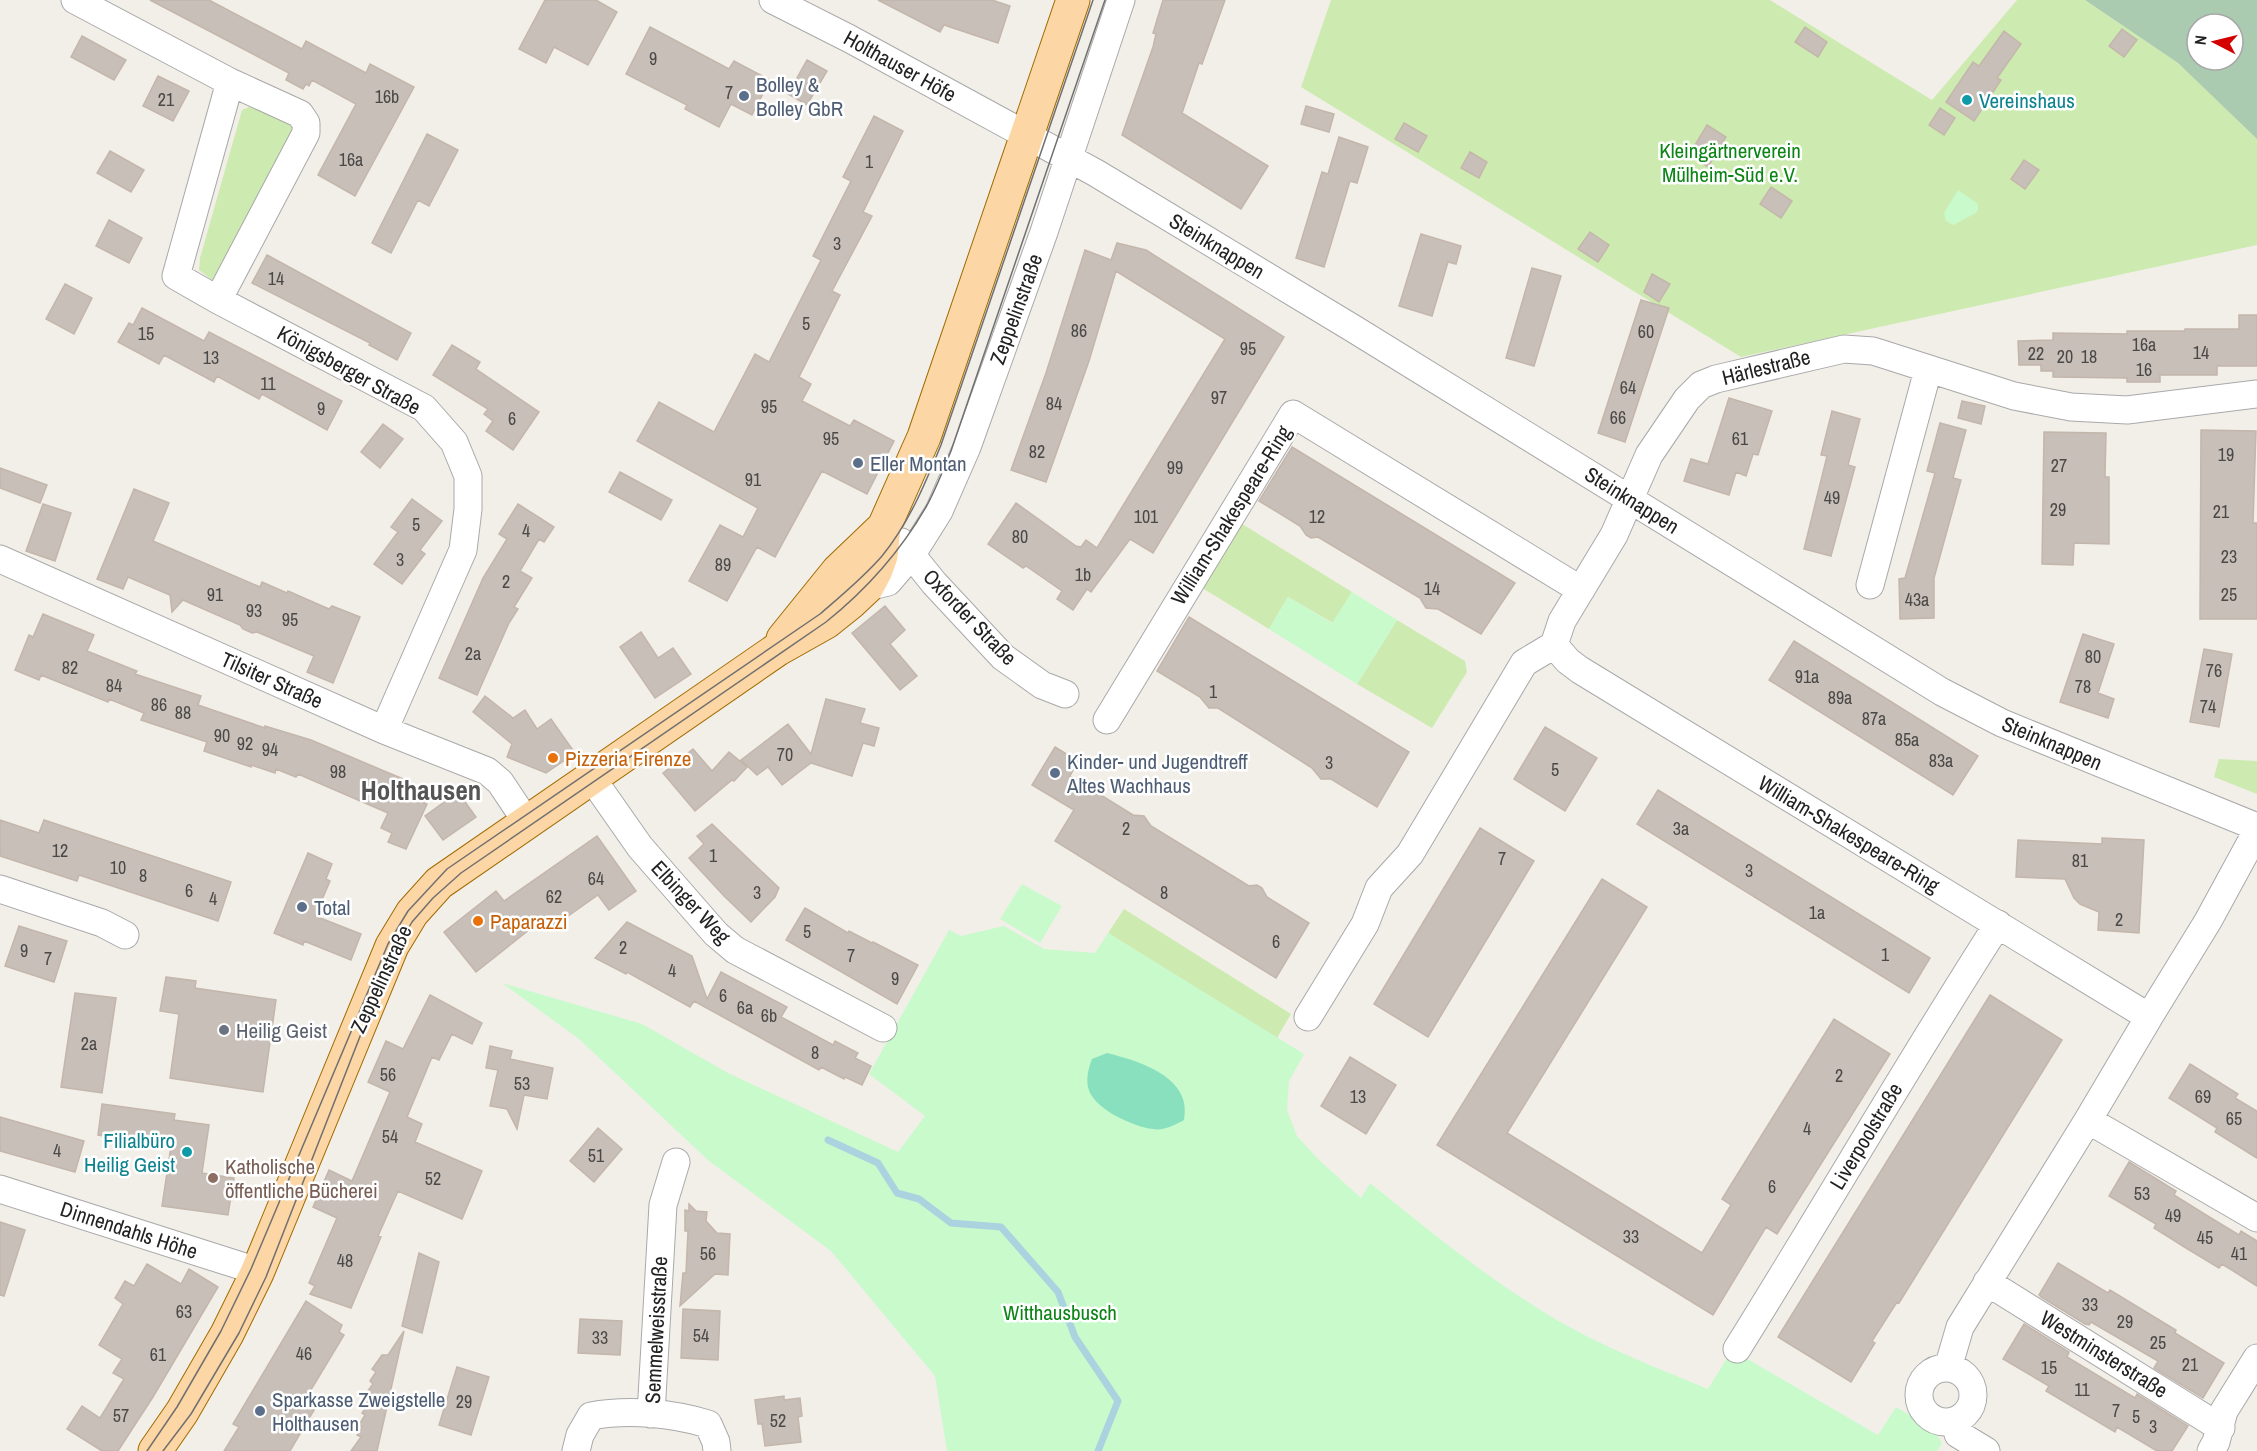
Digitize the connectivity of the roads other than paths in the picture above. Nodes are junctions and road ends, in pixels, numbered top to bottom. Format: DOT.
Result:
graph roads {
  1 [pos="75,0"];
  2 [pos="773,0"];
  3 [pos="1073,0"];
  4 [pos="1121,0"];
  5 [pos="230,82"];
  6 [pos="1027,134"];
  7 [pos="1068,157"];
  8 [pos="218,300"];
  9 [pos="1928,370"];
  10 [pos="2257,394"];
  11 [pos="1630,500"];
  12 [pos="884,527"];
  13 [pos="912,554"];
  14 [pos="0,559"];
  15 [pos="1870,585"];
  16 [pos="867,587"];
  17 [pos="1581,590"];
  18 [pos="1554,645"];
  19 [pos="778,649"];
  20 [pos="1065,694"];
  21 [pos="1107,720"];
  22 [pos="384,730"];
  23 [pos="591,777"];
  24 [pos="526,821"];
  25 [pos="2257,829"];
  26 [pos="0,889"];
  27 [pos="1998,924"];
  28 [pos="125,935"];
  29 [pos="1308,1017"];
  30 [pos="2149,1017"];
  31 [pos="883,1028"];
  32 [pos="2088,1120"];
  33 [pos="676,1162"];
  34 [pos="0,1189"];
  35 [pos="2257,1218"];
  36 [pos="257,1273"];
  37 [pos="1987,1282"];
  38 [pos="1737,1349"];
  39 [pos="2257,1358"];
  40 [pos="1948,1368"];
  41 [pos="651,1414"];
  42 [pos="1953,1435"];
  43 [pos="2216,1439"];
  44 [pos="155,1451"];
  45 [pos="576,1451"];
  46 [pos="717,1451"];
  47 [pos="1986,1451"];
  1 -- 5 [label="street"];
  2 -- 6 [label="street, Holthauser Höfe"];
  3 -- 6 [label="main road, Zeppelinstraße"];
  4 -- 7 [label="street, Zeppelinstraße"];
  5 -- 8 [label="street, Königsberger Straße"];
  5 -- 8 [label="street"];
  6 -- 7 [label="street, Steinknappen"];
  6 -- 12 [label="main road, Zeppelinstraße"];
  7 -- 11 [label="street, Steinknappen"];
  7 -- 13 [label="street, Zeppelinstraße"];
  8 -- 22 [label="street, Königsberger Straße"];
  9 -- 10 [label="street, Härlestraße"];
  9 -- 11 [label="street, Härlestraße"];
  9 -- 15 [label="street"];
  11 -- 17 [label="street"];
  11 -- 25 [label="street, Steinknappen"];
  12 -- 13 [label="street, Oxforder Straße"];
  12 -- 16 [label="main road, Zeppelinstraße"];
  12 -- 19 [label="main road, Zeppelinstraße"];
  13 -- 16 [label="street, Zeppelinstraße"];
  13 -- 20 [label="street, Oxforder Straße"];
  14 -- 22 [label="street, Tilsiter Straße"];
  16 -- 19 [label="main road, Zeppelinstraße"];
  17 -- 18 [label="street"];
  17 -- 21 [label="street, William-Shakespeare-Ring"];
  18 -- 27 [label="street, William-Shakespeare-Ring"];
  18 -- 29 [label="street"];
  19 -- 23 [label="main road, Zeppelinstraße"];
  22 -- 24 [label="street, Tilsiter Straße"];
  23 -- 24 [label="main road, Zeppelinstraße"];
  23 -- 31 [label="street, Elbinger Weg"];
  24 -- 36 [label="main road, Zeppelinstraße"];
  25 -- 30 [label="street"];
  26 -- 28 [label="street"];
  27 -- 30 [label="street, William-Shakespeare-Ring"];
  27 -- 38 [label="street, Liverpoolstraße"];
  30 -- 32 [label="street"];
  32 -- 35 [label="street"];
  32 -- 37 [label="street"];
  33 -- 41 [label="street, Semmelweisstraße"];
  34 -- 36 [label="street, Dinnendahls Höhe"];
  36 -- 44 [label="main road, Zeppelinstraße"];
  37 -- 40 [label="street"];
  37 -- 43 [label="street, Westminsterstraße"];
  39 -- 43 [label="street, Westminsterstraße"];
  40 -- 42 [label="street"];
  40 -- 42 [label="street"];
  41 -- 45 [label="street"];
  41 -- 46 [label="street, Semmelweisstraße"];
  42 -- 47 [label="street"];
}
